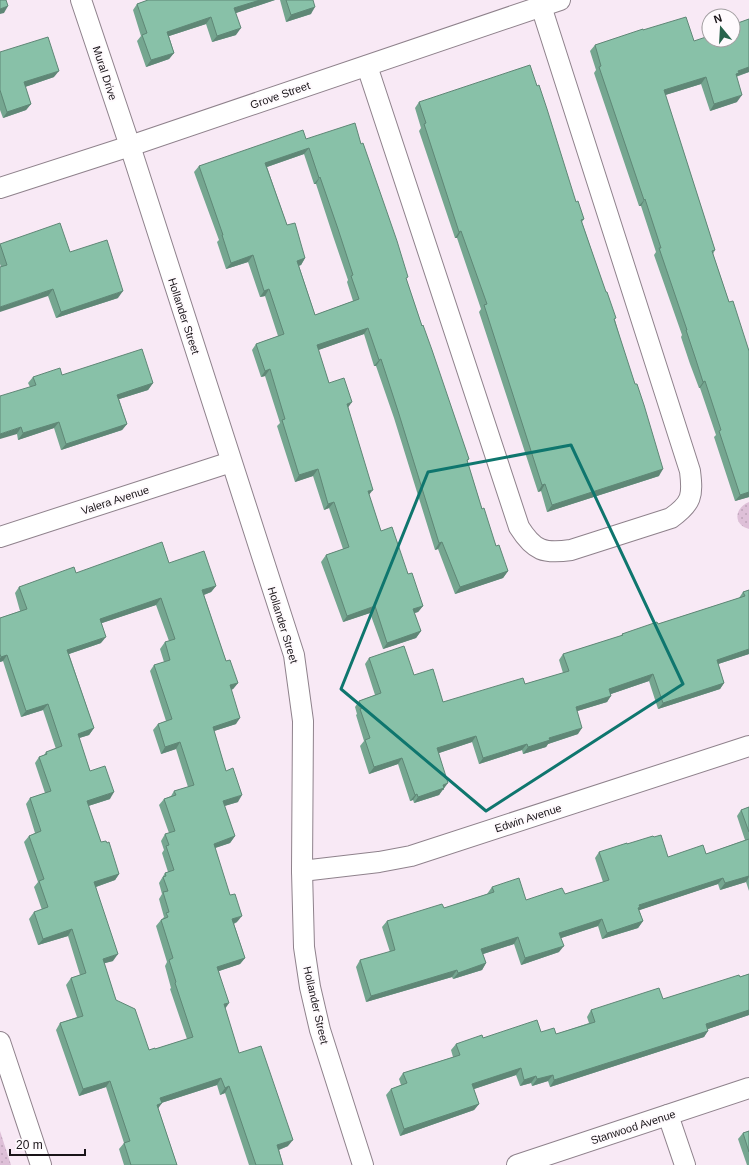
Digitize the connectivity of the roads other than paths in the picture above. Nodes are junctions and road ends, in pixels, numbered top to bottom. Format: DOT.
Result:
graph roads {
  1 [pos="81,0"];
  2 [pos="551,3"];
  3 [pos="367,66"];
  4 [pos="130,146"];
  5 [pos="0,188"];
  6 [pos="231,462"];
  7 [pos="0,538"];
  8 [pos="749,746"];
  9 [pos="302,872"];
  10 [pos="0,1042"];
  11 [pos="749,1088"];
  12 [pos="668,1115"];
  13 [pos="41,1165"];
  14 [pos="364,1165"];
  15 [pos="516,1165"];
  16 [pos="685,1165"];
  1 -- 4 [label="street, Mural Drive"];
  2 -- 3 [label="street, Grove Street"];
  2 -- 3 [label="street"];
  3 -- 4 [label="street, Grove Street"];
  4 -- 5 [label="street, Grove Street"];
  4 -- 6 [label="street, Hollander Street"];
  6 -- 7 [label="street, Valera Avenue"];
  6 -- 9 [label="street, Hollander Street"];
  8 -- 9 [label="street, Edwin Avenue"];
  9 -- 14 [label="street, Hollander Street"];
  10 -- 13 [label="street"];
  11 -- 12 [label="street, Stanwood Avenue"];
  12 -- 15 [label="street, Stanwood Avenue"];
  12 -- 16 [label="street"];
}
